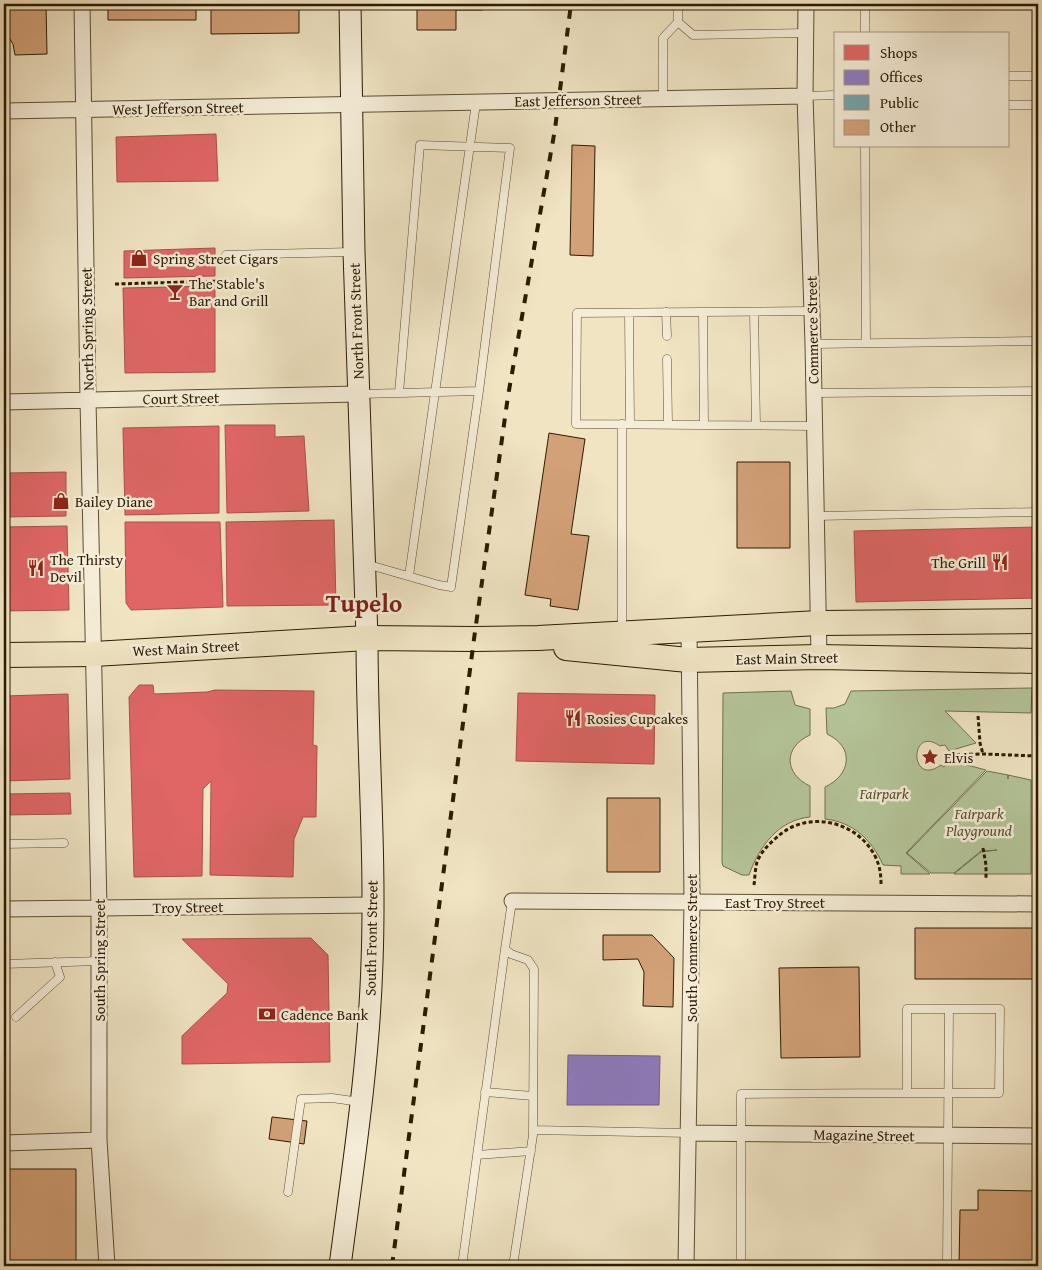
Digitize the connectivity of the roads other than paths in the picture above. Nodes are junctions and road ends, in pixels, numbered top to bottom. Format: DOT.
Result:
graph roads {
  1 [pos="82,4"];
  2 [pos="350,4"];
  3 [pos="678,4"];
  4 [pos="806,4"];
  5 [pos="865,4"];
  6 [pos="678,22"];
  7 [pos="865,32"];
  8 [pos="805,33"];
  9 [pos="1010,76"];
  10 [pos="1038,76"];
  11 [pos="834,95"];
  12 [pos="805,96"];
  13 [pos="663,98"];
  14 [pos="476,103"];
  15 [pos="352,104"];
  16 [pos="1010,106"];
  17 [pos="1038,106"];
  18 [pos="84,109"];
  19 [pos="4,111"];
  20 [pos="470,146"];
  21 [pos="865,148"];
  22 [pos="354,252"];
  23 [pos="226,255"];
  24 [pos="812,311"];
  25 [pos="666,312"];
  26 [pos="703,312"];
  27 [pos="754,312"];
  28 [pos="629,313"];
  29 [pos="667,336"];
  30 [pos="1038,341"];
  31 [pos="866,343"];
  32 [pos="813,344"];
  33 [pos="667,359"];
  34 [pos="479,391"];
  35 [pos="1038,391"];
  36 [pos="435,392"];
  37 [pos="399,393"];
  38 [pos="358,394"];
  39 [pos="814,394"];
  40 [pos="88,400"];
  41 [pos="4,402"];
  42 [pos="626,424"];
  43 [pos="668,424"];
  44 [pos="704,425"];
  45 [pos="756,425"];
  46 [pos="814,426"];
  47 [pos="1038,512"];
  48 [pos="816,516"];
  49 [pos="364,564"];
  50 [pos="408,576"];
  51 [pos="1038,621"];
  52 [pos="819,623"];
  53 [pos="689,630"];
  54 [pos="622,633"];
  55 [pos="367,638"];
  56 [pos="538,638"];
  57 [pos="94,654"];
  58 [pos="4,655"];
  59 [pos="819,657"];
  60 [pos="688,660"];
  61 [pos="1038,661"];
  62 [pos="4,844"];
  63 [pos="64,844"];
  64 [pos="512,900"];
  65 [pos="692,901"];
  66 [pos="373,904"];
  67 [pos="1038,904"];
  68 [pos="100,908"];
  69 [pos="4,909"];
  70 [pos="505,949"];
  71 [pos="100,961"];
  72 [pos="55,962"];
  73 [pos="4,964"];
  74 [pos="949,1009"];
  75 [pos="16,1017"];
  76 [pos="485,1092"];
  77 [pos="907,1093"];
  78 [pos="948,1093"];
  79 [pos="533,1096"];
  80 [pos="360,1102"];
  81 [pos="533,1130"];
  82 [pos="689,1133"];
  83 [pos="740,1134"];
  84 [pos="947,1135"];
  85 [pos="1038,1136"];
  86 [pos="100,1140"];
  87 [pos="4,1143"];
  88 [pos="531,1151"];
  89 [pos="477,1155"];
  90 [pos="288,1192"];
  91 [pos="107,1266"];
  92 [pos="340,1266"];
  93 [pos="462,1266"];
  94 [pos="514,1266"];
  95 [pos="686,1266"];
  96 [pos="741,1266"];
  97 [pos="947,1266"];
  1 -- 18 [label="street, North Spring Street"];
  2 -- 15 [label="street, North Front Street"];
  3 -- 6 [label="lane"];
  4 -- 8 [label="street, Commerce Street"];
  5 -- 7 [label="lane"];
  6 -- 8 [label="lane"];
  6 -- 13 [label="lane"];
  8 -- 12 [label="street, Commerce Street"];
  9 -- 10 [label="lane"];
  11 -- 12 [label="lane"];
  12 -- 13 [label="street, East Jefferson Street"];
  12 -- 24 [label="street, Commerce Street"];
  13 -- 14 [label="street, East Jefferson Street"];
  14 -- 15 [label="street, East Jefferson Street"];
  14 -- 20 [label="lane"];
  15 -- 18 [label="street, West Jefferson Street"];
  15 -- 22 [label="street, North Front Street"];
  16 -- 17 [label="lane"];
  18 -- 19 [label="street, West Jefferson Street"];
  18 -- 40 [label="street, North Spring Street"];
  20 -- 34 [label="lane"];
  20 -- 36 [label="lane"];
  20 -- 37 [label="lane"];
  21 -- 31 [label="lane"];
  22 -- 23 [label="lane"];
  22 -- 38 [label="street, North Front Street"];
  24 -- 27 [label="lane"];
  24 -- 32 [label="street, Commerce Street"];
  25 -- 26 [label="lane"];
  25 -- 28 [label="lane"];
  25 -- 29 [label="lane"];
  26 -- 27 [label="lane"];
  26 -- 44 [label="lane"];
  27 -- 45 [label="lane"];
  28 -- 42 [label="lane"];
  28 -- 42 [label="lane"];
  30 -- 31 [label="lane"];
  31 -- 32 [label="lane"];
  32 -- 39 [label="street, Commerce Street"];
  33 -- 43 [label="lane"];
  34 -- 36 [label="lane"];
  34 -- 50 [label="lane"];
  35 -- 39 [label="lane"];
  36 -- 37 [label="lane"];
  36 -- 50 [label="lane"];
  37 -- 38 [label="lane"];
  38 -- 40 [label="street, Court Street"];
  38 -- 49 [label="street, North Front Street"];
  39 -- 46 [label="street, Commerce Street"];
  40 -- 41 [label="street, Court Street"];
  40 -- 57 [label="street, North Spring Street"];
  42 -- 43 [label="lane"];
  42 -- 54 [label="lane"];
  43 -- 44 [label="lane"];
  44 -- 45 [label="lane"];
  45 -- 46 [label="lane"];
  46 -- 48 [label="street, Commerce Street"];
  47 -- 48 [label="lane"];
  48 -- 52 [label="street, Commerce Street"];
  49 -- 50 [label="lane"];
  49 -- 55 [label="street, North Front Street"];
  51 -- 52 [label="main road, East Main Street"];
  52 -- 53 [label="main road, East Main Street"];
  52 -- 59 [label="street, Commerce Street"];
  53 -- 54 [label="main road, East Main Street"];
  53 -- 60 [label="street, South Commerce Street"];
  54 -- 56 [label="main road, East Main Street"];
  55 -- 56 [label="main road, East Main Street"];
  55 -- 57 [label="main road, West Main Street"];
  55 -- 66 [label="street, South Front Street"];
  56 -- 60 [label="main road, East Main Street"];
  57 -- 58 [label="main road, West Main Street"];
  57 -- 68 [label="street, South Spring Street"];
  59 -- 60 [label="main road, East Main Street"];
  59 -- 61 [label="main road, East Main Street"];
  60 -- 65 [label="street, South Commerce Street"];
  62 -- 63 [label="lane"];
  64 -- 65 [label="street, East Troy Street"];
  64 -- 70 [label="lane"];
  65 -- 67 [label="street, East Troy Street"];
  65 -- 82 [label="street, South Commerce Street"];
  66 -- 68 [label="street, Troy Street"];
  66 -- 80 [label="street, South Front Street"];
  68 -- 69 [label="street, Troy Street"];
  68 -- 71 [label="street, South Spring Street"];
  70 -- 76 [label="lane"];
  70 -- 79 [label="lane"];
  71 -- 72 [label="lane"];
  71 -- 86 [label="street, South Spring Street"];
  72 -- 73 [label="lane"];
  72 -- 75 [label="lane"];
  74 -- 77 [label="lane"];
  74 -- 78 [label="lane"];
  74 -- 78 [label="lane"];
  76 -- 79 [label="lane"];
  76 -- 89 [label="lane"];
  77 -- 78 [label="lane"];
  77 -- 83 [label="lane"];
  78 -- 84 [label="lane"];
  79 -- 81 [label="lane"];
  80 -- 90 [label="lane"];
  80 -- 92 [label="street, South Front Street"];
  81 -- 82 [label="lane"];
  81 -- 88 [label="lane"];
  82 -- 83 [label="street, Magazine Street"];
  82 -- 95 [label="street, South Commerce Street"];
  83 -- 84 [label="street, Magazine Street"];
  83 -- 96 [label="lane"];
  84 -- 85 [label="street, Magazine Street"];
  84 -- 97 [label="lane"];
  86 -- 87 [label="street"];
  86 -- 91 [label="street, South Spring Street"];
  88 -- 89 [label="lane"];
  88 -- 94 [label="lane"];
  89 -- 93 [label="lane"];
}
